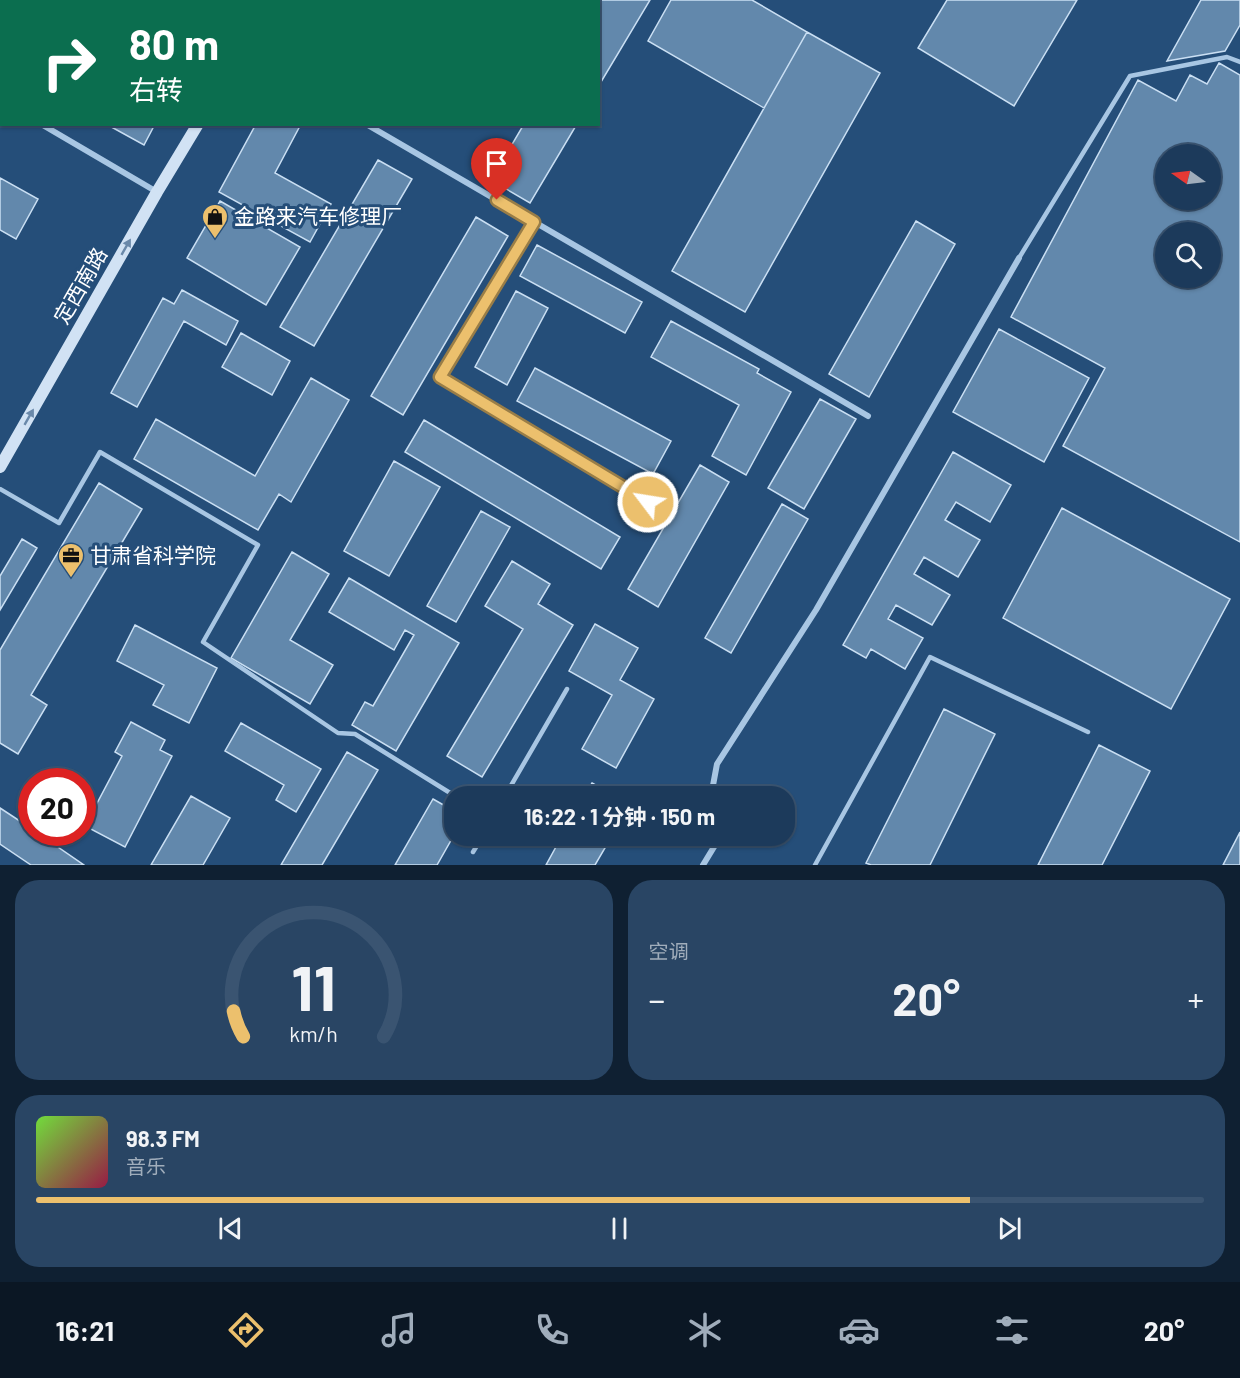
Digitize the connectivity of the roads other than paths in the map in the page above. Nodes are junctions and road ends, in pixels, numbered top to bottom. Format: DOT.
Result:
graph roads {
  1 [pos="1240,62"];
  2 [pos="43,126"];
  3 [pos="197,126"];
  4 [pos="369,126"];
  5 [pos="157,192"];
  6 [pos="534,222"];
  7 [pos="1019,258"];
  8 [pos="868,416"];
  9 [pos="0,467"];
  10 [pos="0,489"];
  11 [pos="648,502"];
  12 [pos="567,689"];
  13 [pos="1088,732"];
  14 [pos="511,786"];
  15 [pos="713,786"];
  16 [pos="444,789"];
  17 [pos="477,846"];
  18 [pos="715,846"];
  19 [pos="473,852"];
  20 [pos="703,865"];
  21 [pos="815,865"];
  1 -- 7 [label="lane"];
  2 -- 5 [label="street"];
  3 -- 5 [label="main road, 定西南路"];
  4 -- 6 [label="street"];
  9 -- 5 [label="main road, 定西南路, one-way"];
  6 -- 8 [label="street"];
  6 -- 11 [label="lane"];
  7 -- 15 [label="street"];
  10 -- 16 [label="lane"];
  12 -- 14 [label="lane"];
  13 -- 21 [label="lane"];
  17 -- 19 [label="lane"];
  18 -- 20 [label="street"];
}
